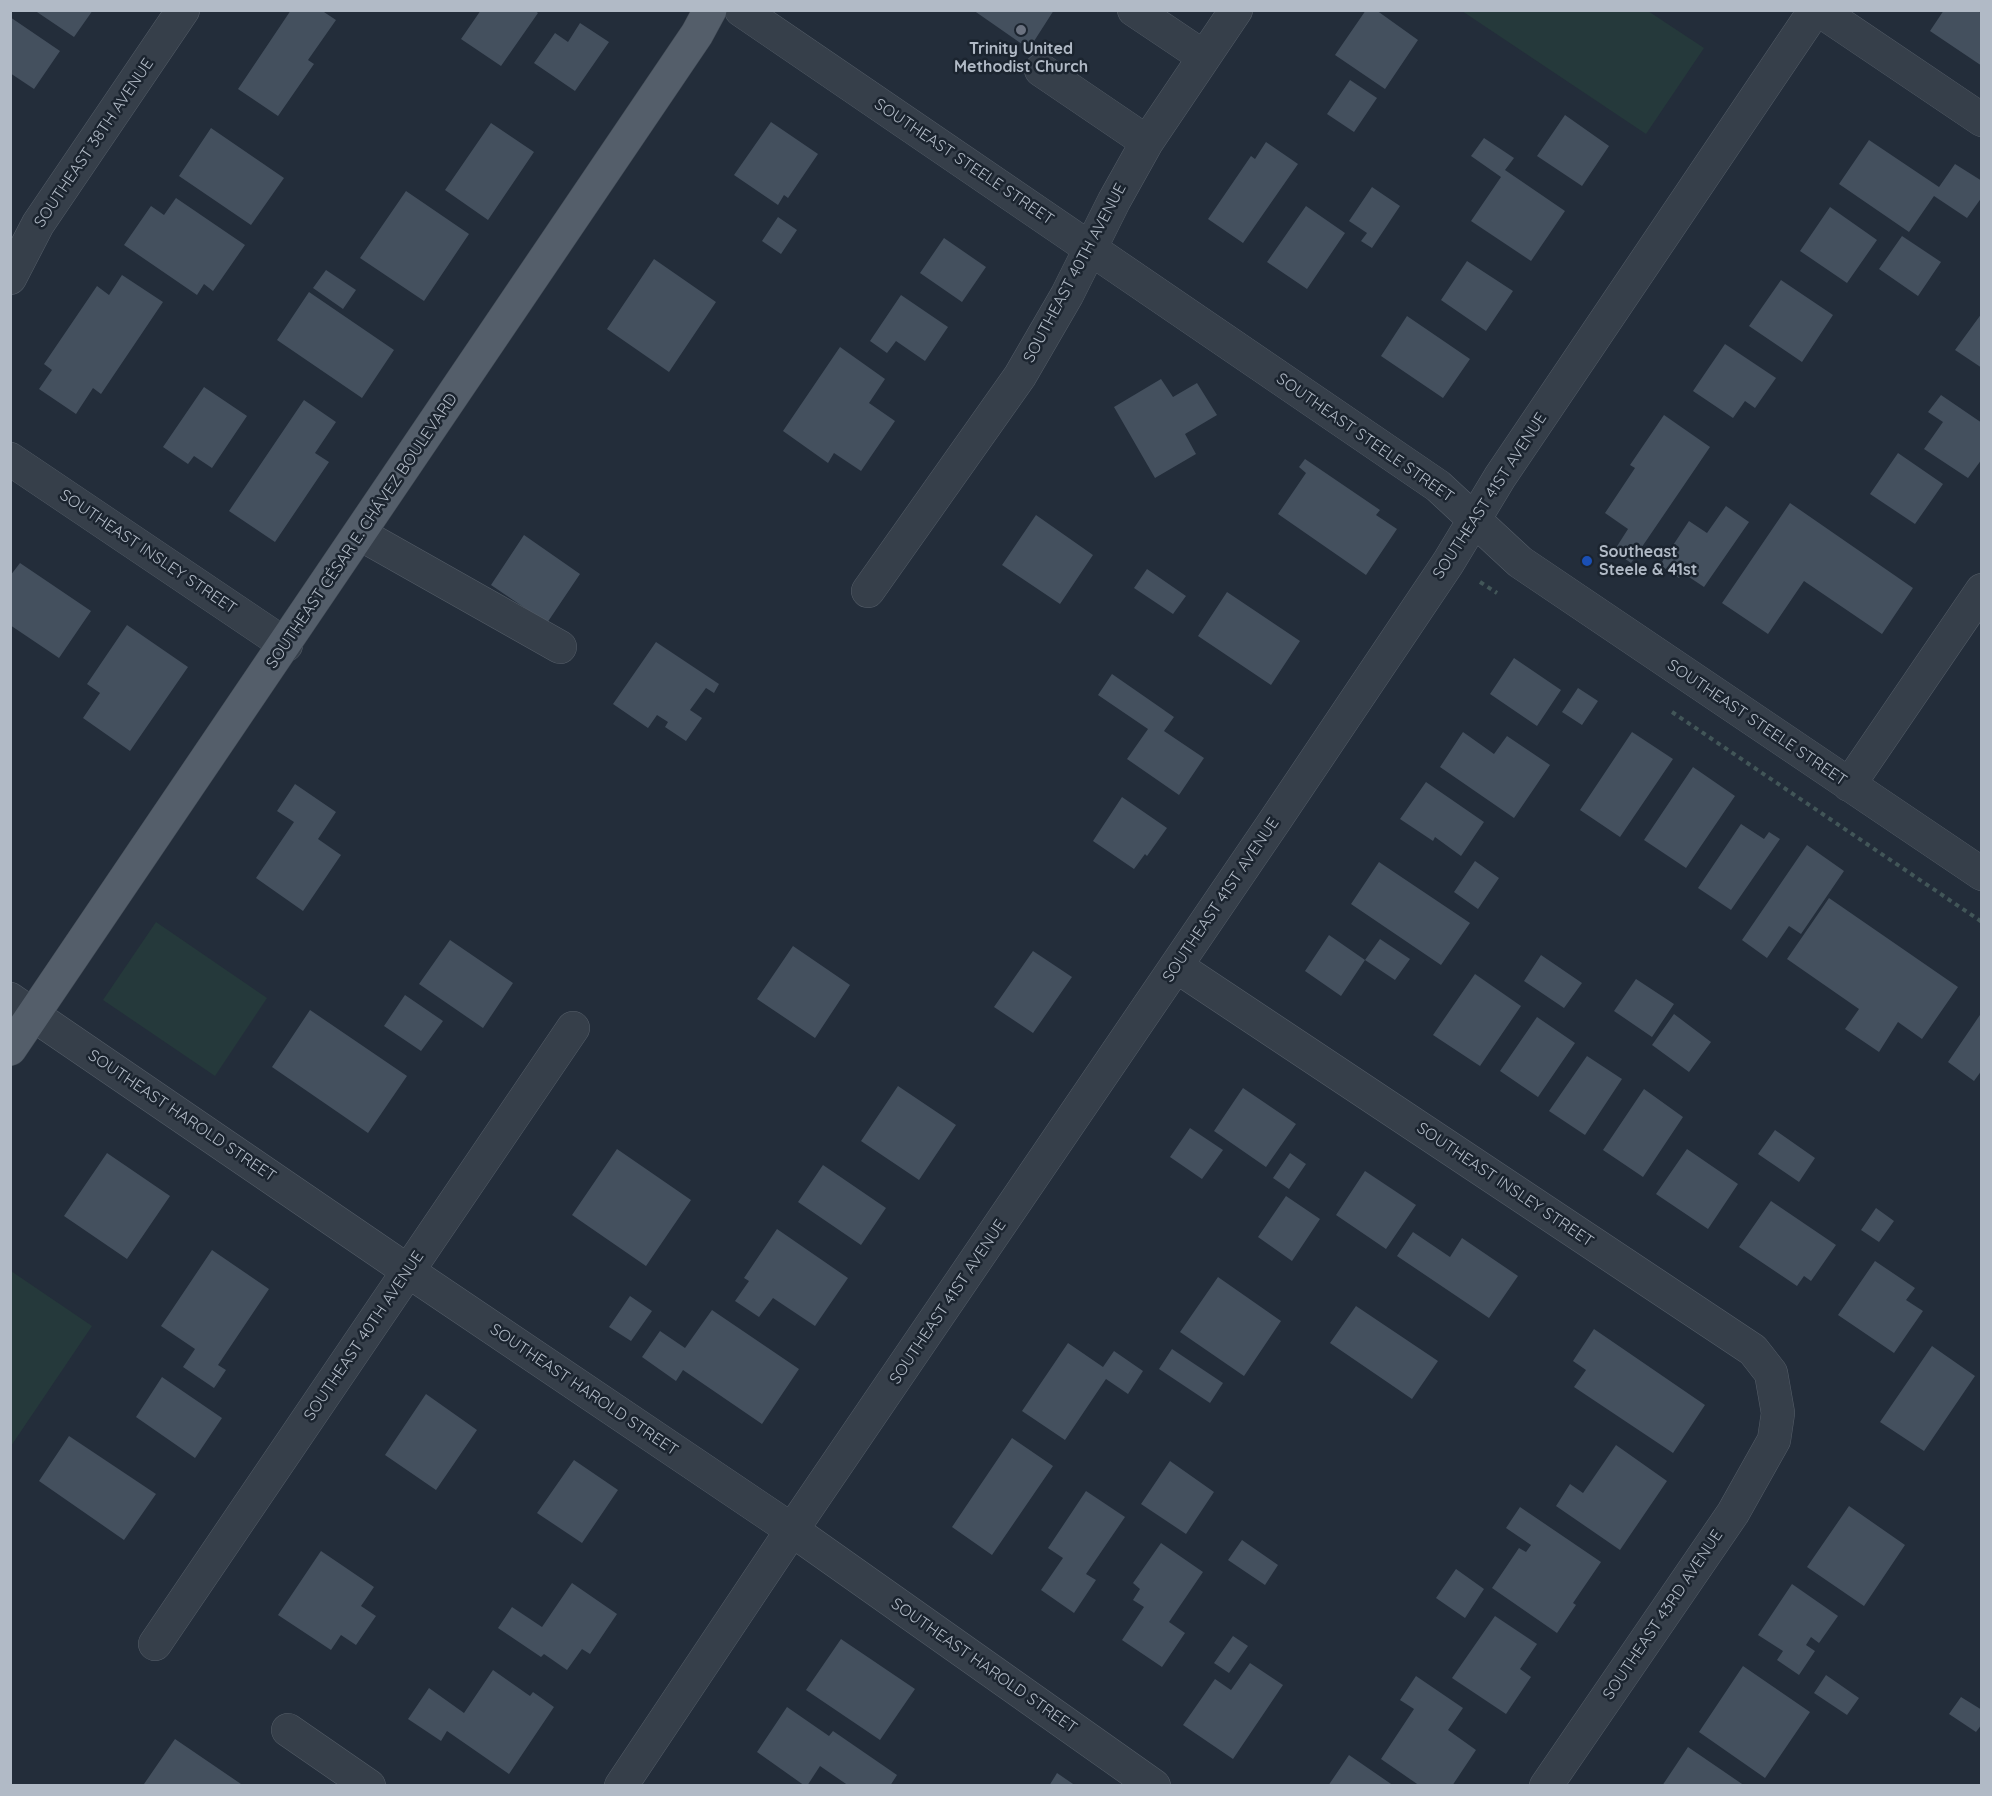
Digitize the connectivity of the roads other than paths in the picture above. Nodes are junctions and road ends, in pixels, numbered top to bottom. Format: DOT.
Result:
graph roads {
  1 [pos="183,10"];
  2 [pos="710,10"];
  3 [pos="741,10"];
  4 [pos="1134,10"];
  5 [pos="1236,10"];
  6 [pos="1817,10"];
  7 [pos="1204,57"];
  8 [pos="1041,70"];
  9 [pos="1982,120"];
  10 [pos="1147,142"];
  11 [pos="1090,248"];
  12 [pos="10,278"];
  13 [pos="10,459"];
  14 [pos="1474,519"];
  15 [pos="360,534"];
  16 [pos="1982,590"];
  17 [pos="868,591"];
  18 [pos="285,645"];
  19 [pos="560,647"];
  20 [pos="1849,785"];
  21 [pos="1982,874"];
  22 [pos="1176,966"];
  23 [pos="22,1007"];
  24 [pos="573,1028"];
  25 [pos="10,1049"];
  26 [pos="408,1271"];
  27 [pos="1774,1440"];
  28 [pos="792,1530"];
  29 [pos="154,1644"];
  30 [pos="288,1730"];
  31 [pos="369,1785"];
  32 [pos="621,1785"];
  33 [pos="1154,1785"];
  34 [pos="1546,1785"];
  1 -- 12 [label="street, SOUTHEAST 38TH AVENUE"];
  2 -- 15 [label="main road, SOUTHEAST CÉSAR E. CHÁVEZ BOULEVARD"];
  3 -- 11 [label="street, SOUTHEAST STEELE STREET"];
  4 -- 7 [label="street"];
  5 -- 7 [label="street, SOUTHEAST 40TH AVENUE"];
  6 -- 9 [label="street"];
  6 -- 14 [label="street, SOUTHEAST 41ST AVENUE"];
  7 -- 10 [label="street, SOUTHEAST 40TH AVENUE"];
  8 -- 10 [label="street"];
  10 -- 11 [label="street, SOUTHEAST 40TH AVENUE"];
  11 -- 14 [label="street, SOUTHEAST STEELE STREET"];
  11 -- 17 [label="street, SOUTHEAST 40TH AVENUE"];
  13 -- 18 [label="street, SOUTHEAST INSLEY STREET"];
  14 -- 20 [label="street, SOUTHEAST STEELE STREET"];
  14 -- 22 [label="street, SOUTHEAST 41ST AVENUE"];
  15 -- 18 [label="main road, SOUTHEAST CÉSAR E. CHÁVEZ BOULEVARD"];
  15 -- 19 [label="street"];
  16 -- 20 [label="street"];
  18 -- 23 [label="main road, SOUTHEAST CÉSAR E. CHÁVEZ BOULEVARD"];
  20 -- 21 [label="street, SOUTHEAST STEELE STREET"];
  22 -- 27 [label="street, SOUTHEAST INSLEY STREET"];
  22 -- 28 [label="street, SOUTHEAST 41ST AVENUE"];
  23 -- 25 [label="main road, SOUTHEAST CÉSAR E. CHÁVEZ BOULEVARD"];
  23 -- 26 [label="street, SOUTHEAST HAROLD STREET"];
  24 -- 26 [label="street, SOUTHEAST 40TH AVENUE"];
  26 -- 28 [label="street, SOUTHEAST HAROLD STREET"];
  26 -- 29 [label="street, SOUTHEAST 40TH AVENUE"];
  27 -- 34 [label="street, SOUTHEAST 43RD AVENUE"];
  28 -- 32 [label="street, SOUTHEAST 41ST AVENUE"];
  28 -- 33 [label="street, SOUTHEAST HAROLD STREET"];
  30 -- 31 [label="street"];
}
